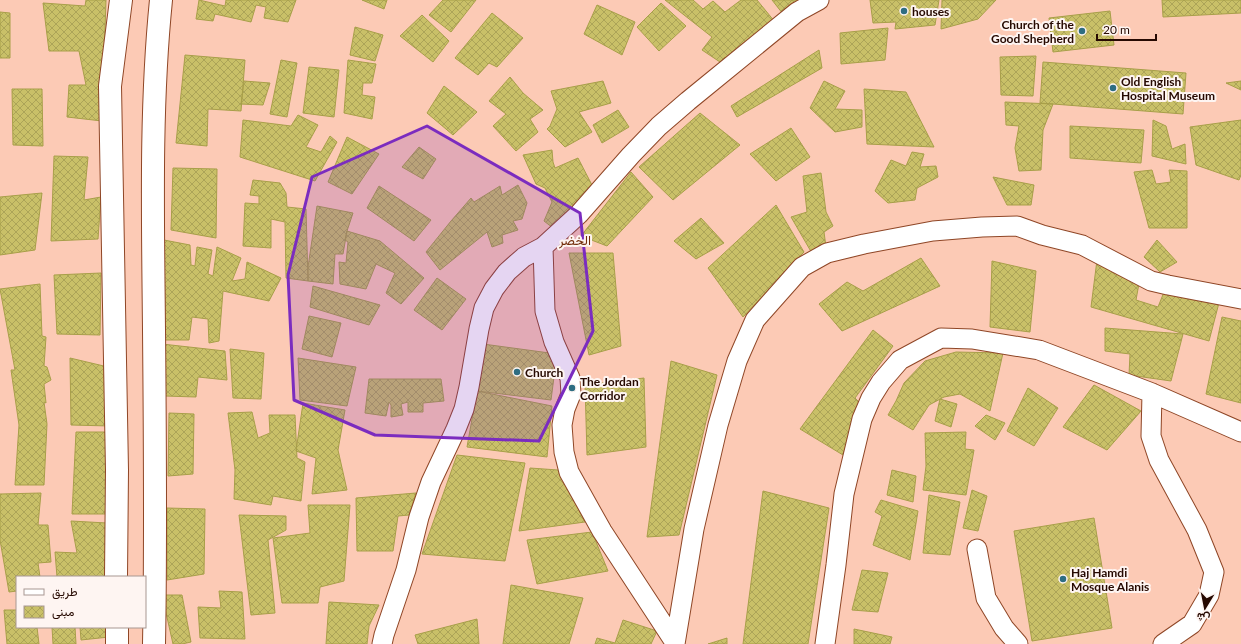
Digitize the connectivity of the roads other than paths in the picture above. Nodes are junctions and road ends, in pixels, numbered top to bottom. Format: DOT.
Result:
graph roads {
  1 [pos="121,0"];
  2 [pos="161,0"];
  3 [pos="818,0"];
  4 [pos="543,247"];
  5 [pos="1241,299"];
  6 [pos="1152,393"];
  7 [pos="1241,432"];
  8 [pos="977,548"];
  9 [pos="116,576"];
  10 [pos="117,628"];
  11 [pos="675,643"];
  12 [pos="117,644"];
  13 [pos="154,644"];
  14 [pos="382,644"];
  15 [pos="825,644"];
  16 [pos="1018,644"];
  17 [pos="1163,644"];
  1 -- 9 [label="main road"];
  2 -- 13 [label="main road"];
  3 -- 4 [label="street"];
  4 -- 11 [label="street"];
  4 -- 14 [label="street"];
  5 -- 11 [label="street"];
  6 -- 7 [label="street"];
  6 -- 15 [label="street"];
  6 -- 17 [label="street"];
  8 -- 16 [label="street"];
  10 -- 12 [label="main road"];
}
